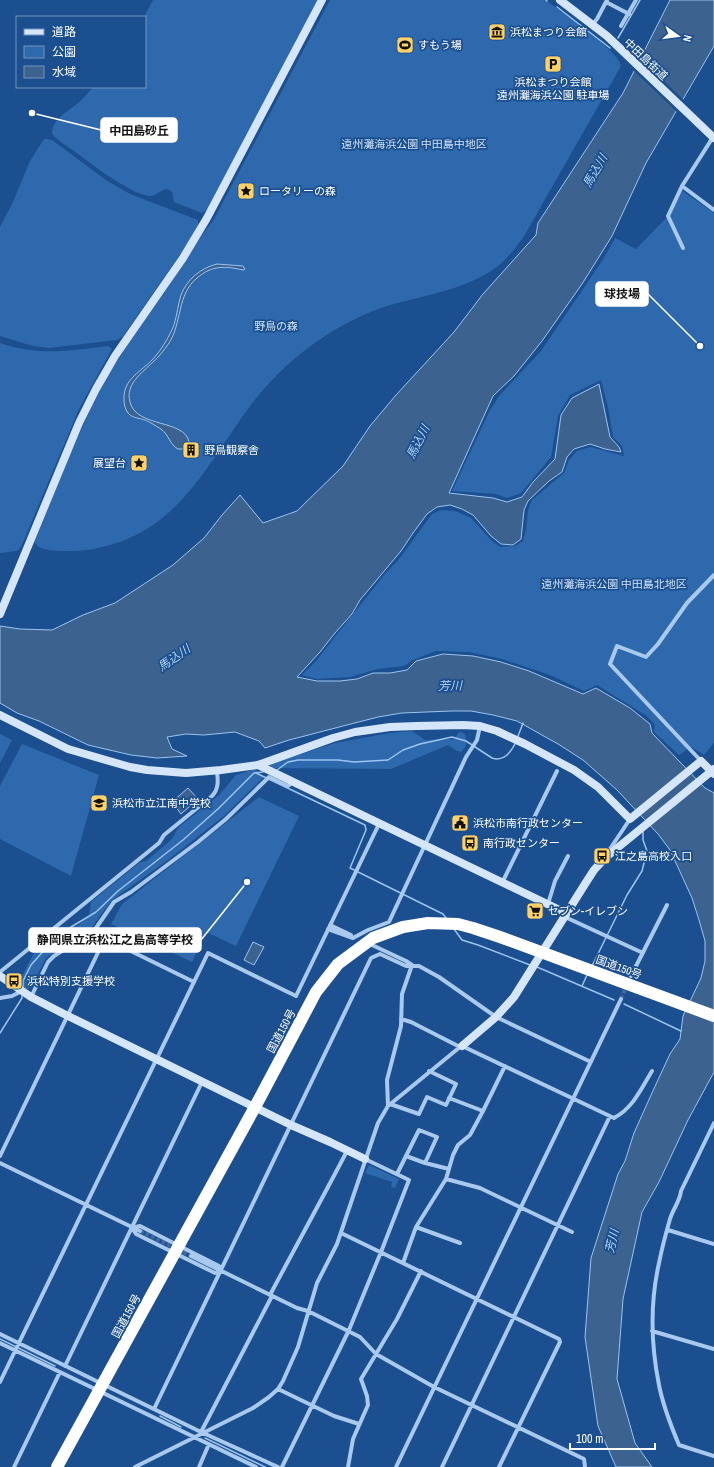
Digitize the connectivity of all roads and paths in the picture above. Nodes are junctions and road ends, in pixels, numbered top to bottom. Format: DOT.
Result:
graph roads {
  1 [pos="322,0"];
  2 [pos="561,0"];
  3 [pos="636,0"];
  4 [pos="607,1"];
  5 [pos="628,14"];
  6 [pos="593,24"];
  7 [pos="621,26"];
  8 [pos="713,137"];
  9 [pos="682,186"];
  10 [pos="714,210"];
  11 [pos="684,248"];
  12 [pos="714,575"];
  13 [pos="0,614"];
  14 [pos="0,715"];
  15 [pos="480,726"];
  16 [pos="701,761"];
  17 [pos="258,765"];
  18 [pos="217,771"];
  19 [pos="557,771"];
  20 [pos="712,772"];
  21 [pos="293,782"];
  22 [pos="630,819"];
  23 [pos="379,824"];
  24 [pos="425,846"];
  25 [pos="568,856"];
  26 [pos="605,858"];
  27 [pos="502,883"];
  28 [pos="548,905"];
  29 [pos="667,905"];
  30 [pos="566,915"];
  31 [pos="329,927"];
  32 [pos="92,932"];
  33 [pos="351,935"];
  34 [pos="105,938"];
  35 [pos="372,945"];
  36 [pos="542,953"];
  37 [pos="643,953"];
  38 [pos="412,965"];
  39 [pos="0,972"];
  40 [pos="0,976"];
  41 [pos="631,976"];
  42 [pos="194,982"];
  43 [pos="22,991"];
  44 [pos="31,997"];
  45 [pos="0,998"];
  46 [pos="621,999"];
  47 [pos="68,1016"];
  48 [pos="714,1016"];
  49 [pos="496,1017"];
  50 [pos="401,1019"];
  51 [pos="461,1046"];
  52 [pos="156,1059"];
  53 [pos="591,1062"];
  54 [pos="505,1066"];
  55 [pos="652,1070"];
  56 [pos="429,1071"];
  57 [pos="203,1081"];
  58 [pos="450,1098"];
  59 [pos="573,1099"];
  60 [pos="389,1105"];
  61 [pos="255,1107"];
  62 [pos="484,1111"];
  63 [pos="610,1116"];
  64 [pos="714,1122"];
  65 [pos="291,1126"];
  66 [pos="348,1150"];
  67 [pos="0,1156"];
  68 [pos="406,1156"];
  69 [pos="365,1159"];
  70 [pos="0,1163"];
  71 [pos="425,1163"];
  72 [pos="449,1169"];
  73 [pos="397,1174"];
  74 [pos="446,1179"];
  75 [pos="86,1205"];
  76 [pos="521,1207"];
  77 [pos="558,1225"];
  78 [pos="416,1227"];
  79 [pos="132,1228"];
  80 [pos="668,1230"];
  81 [pos="140,1231"];
  82 [pos="572,1232"];
  83 [pos="341,1233"];
  84 [pos="460,1243"];
  85 [pos="714,1244"];
  86 [pos="177,1249"];
  87 [pos="381,1252"];
  88 [pos="191,1256"];
  89 [pos="403,1263"];
  90 [pos="220,1271"];
  91 [pos="421,1271"];
  92 [pos="271,1295"];
  93 [pos="477,1298"];
  94 [pos="308,1311"];
  95 [pos="515,1317"];
  96 [pos="348,1330"];
  97 [pos="652,1331"];
  98 [pos="0,1334"];
  99 [pos="0,1343"];
  100 [pos="19,1343"];
  101 [pos="714,1349"];
  102 [pos="15,1350"];
  103 [pos="376,1354"];
  104 [pos="65,1366"];
  105 [pos="60,1372"];
  106 [pos="0,1382"];
  107 [pos="434,1387"];
  108 [pos="102,1388"];
  109 [pos="278,1388"];
  110 [pos="312,1405"];
  111 [pos="472,1405"];
  112 [pos="154,1409"];
  113 [pos="359,1424"];
  114 [pos="518,1427"];
  115 [pos="202,1432"];
  116 [pos="194,1437"];
  117 [pos="209,1444"];
  118 [pos="714,1456"];
  119 [pos="145,1462"];
  120 [pos="14,1467"];
  121 [pos="57,1467"];
  122 [pos="135,1467"];
  123 [pos="143,1467"];
  124 [pos="199,1467"];
  125 [pos="256,1467"];
  126 [pos="278,1467"];
  127 [pos="282,1467"];
  128 [pos="348,1467"];
  129 [pos="396,1467"];
  130 [pos="442,1467"];
  131 [pos="499,1467"];
  132 [pos="585,1467"];
  1 -- 13 [label="street"];
  2 -- 6 [label="street, 中田島街道"];
  3 -- 5 [label="street"];
  4 -- 5 [label="street"];
  4 -- 6 [label="street"];
  5 -- 7 [label="street"];
  6 -- 8 [label="street, 中田島街道"];
  8 -- 9 [label="street"];
  9 -- 10 [label="street"];
  9 -- 11 [label="street"];
  12 -- 16 [label="street"];
  14 -- 18 [label="street"];
  15 -- 17 [label="street"];
  15 -- 22 [label="street"];
  15 -- 24 [label="street"];
  16 -- 20 [label="street"];
  16 -- 22 [label="street"];
  17 -- 18 [label="street"];
  17 -- 21 [label="street"];
  18 -- 39 [label="street"];
  19 -- 27 [label="street"];
  20 -- 26 [label="street"];
  21 -- 23 [label="street"];
  21 -- 32 [label="street"];
  22 -- 26 [label="street"];
  23 -- 24 [label="street"];
  23 -- 31 [label="street"];
  24 -- 27 [label="street"];
  24 -- 31 [label="street"];
  25 -- 28 [label="street"];
  26 -- 30 [label="street"];
  27 -- 28 [label="street"];
  28 -- 30 [label="street"];
  29 -- 37 [label="street"];
  30 -- 36 [label="street"];
  30 -- 37 [label="street"];
  31 -- 33 [label="street"];
  31 -- 42 [label="street"];
  32 -- 34 [label="street"];
  32 -- 44 [label="street"];
  34 -- 42 [label="street"];
  34 -- 47 [label="street"];
  35 -- 38 [label="street"];
  36 -- 48 [label="highway, 国道150号"];
  36 -- 49 [label="street"];
  36 -- 61 [label="highway, 国道150号"];
  37 -- 41 [label="street"];
  38 -- 49 [label="street"];
  38 -- 50 [label="street"];
  38 -- 65 [label="street"];
  40 -- 43 [label="street"];
  42 -- 52 [label="street"];
  43 -- 44 [label="street"];
  43 -- 45 [label="street"];
  44 -- 47 [label="street"];
  46 -- 53 [label="street"];
  47 -- 52 [label="street"];
  47 -- 67 [label="street"];
  49 -- 51 [label="street"];
  49 -- 53 [label="street"];
  50 -- 51 [label="street"];
  50 -- 60 [label="street"];
  51 -- 54 [label="street"];
  51 -- 56 [label="street"];
  52 -- 57 [label="street"];
  52 -- 75 [label="street"];
  53 -- 59 [label="street"];
  54 -- 59 [label="street"];
  54 -- 62 [label="street"];
  55 -- 63 [label="street"];
  56 -- 58 [label="street"];
  56 -- 60 [label="street"];
  57 -- 61 [label="street"];
  57 -- 79 [label="street"];
  58 -- 60 [label="street"];
  58 -- 62 [label="street"];
  59 -- 63 [label="street"];
  59 -- 76 [label="street"];
  60 -- 69 [label="street"];
  61 -- 65 [label="street"];
  61 -- 86 [label="highway, 国道150号"];
  62 -- 72 [label="street"];
  63 -- 77 [label="street"];
  64 -- 80 [label="street"];
  65 -- 66 [label="street"];
  65 -- 90 [label="street"];
  66 -- 69 [label="street"];
  66 -- 92 [label="street"];
  68 -- 71 [label="street"];
  68 -- 71 [label="street"];
  68 -- 73 [label="street"];
  69 -- 73 [label="street"];
  69 -- 83 [label="street"];
  70 -- 75 [label="street"];
  71 -- 72 [label="street"];
  72 -- 74 [label="street"];
  73 -- 87 [label="street"];
  74 -- 76 [label="street"];
  74 -- 78 [label="street"];
  75 -- 79 [label="street"];
  75 -- 100 [label="street"];
  76 -- 77 [label="street"];
  76 -- 93 [label="street"];
  77 -- 82 [label="street"];
  77 -- 95 [label="street"];
  78 -- 84 [label="street"];
  78 -- 89 [label="street"];
  79 -- 81 [label="street"];
  79 -- 86 [label="street"];
  79 -- 86 [label="street"];
  79 -- 104 [label="street"];
  80 -- 85 [label="street"];
  80 -- 97 [label="street"];
  83 -- 87 [label="street"];
  83 -- 94 [label="street"];
  86 -- 90 [label="street"];
  86 -- 90 [label="street"];
  86 -- 108 [label="highway, 国道150号"];
  87 -- 89 [label="street"];
  87 -- 96 [label="street"];
  88 -- 90 [label="street"];
  89 -- 91 [label="street"];
  90 -- 92 [label="street"];
  90 -- 112 [label="street"];
  91 -- 93 [label="street"];
  91 -- 103 [label="street"];
  92 -- 94 [label="street"];
  92 -- 115 [label="street"];
  93 -- 95 [label="street"];
  93 -- 107 [label="street"];
  94 -- 96 [label="street"];
  94 -- 109 [label="street"];
  95 -- 111 [label="street"];
  95 -- 114 [label="street"];
  96 -- 103 [label="street"];
  96 -- 110 [label="street"];
  97 -- 101 [label="street"];
  97 -- 118 [label="street"];
  98 -- 100 [label="street"];
  99 -- 102 [label="street"];
  100 -- 102 [label="street"];
  100 -- 104 [label="street"];
  102 -- 105 [label="street"];
  102 -- 106 [label="street"];
  103 -- 107 [label="street"];
  103 -- 113 [label="street"];
  104 -- 108 [label="street"];
  105 -- 108 [label="street"];
  105 -- 120 [label="street"];
  107 -- 111 [label="street"];
  107 -- 129 [label="street"];
  108 -- 112 [label="street"];
  108 -- 116 [label="street"];
  108 -- 121 [label="highway, 国道150号"];
  109 -- 110 [label="street"];
  109 -- 115 [label="street"];
  110 -- 113 [label="street"];
  110 -- 127 [label="street"];
  111 -- 114 [label="street"];
  111 -- 130 [label="street"];
  112 -- 115 [label="street"];
  113 -- 128 [label="street"];
  114 -- 131 [label="street"];
  114 -- 132 [label="street"];
  115 -- 116 [label="street"];
  115 -- 126 [label="street"];
  116 -- 117 [label="street"];
  116 -- 119 [label="street"];
  117 -- 124 [label="street"];
  117 -- 125 [label="street"];
  119 -- 122 [label="street"];
  119 -- 123 [label="street"];
}
